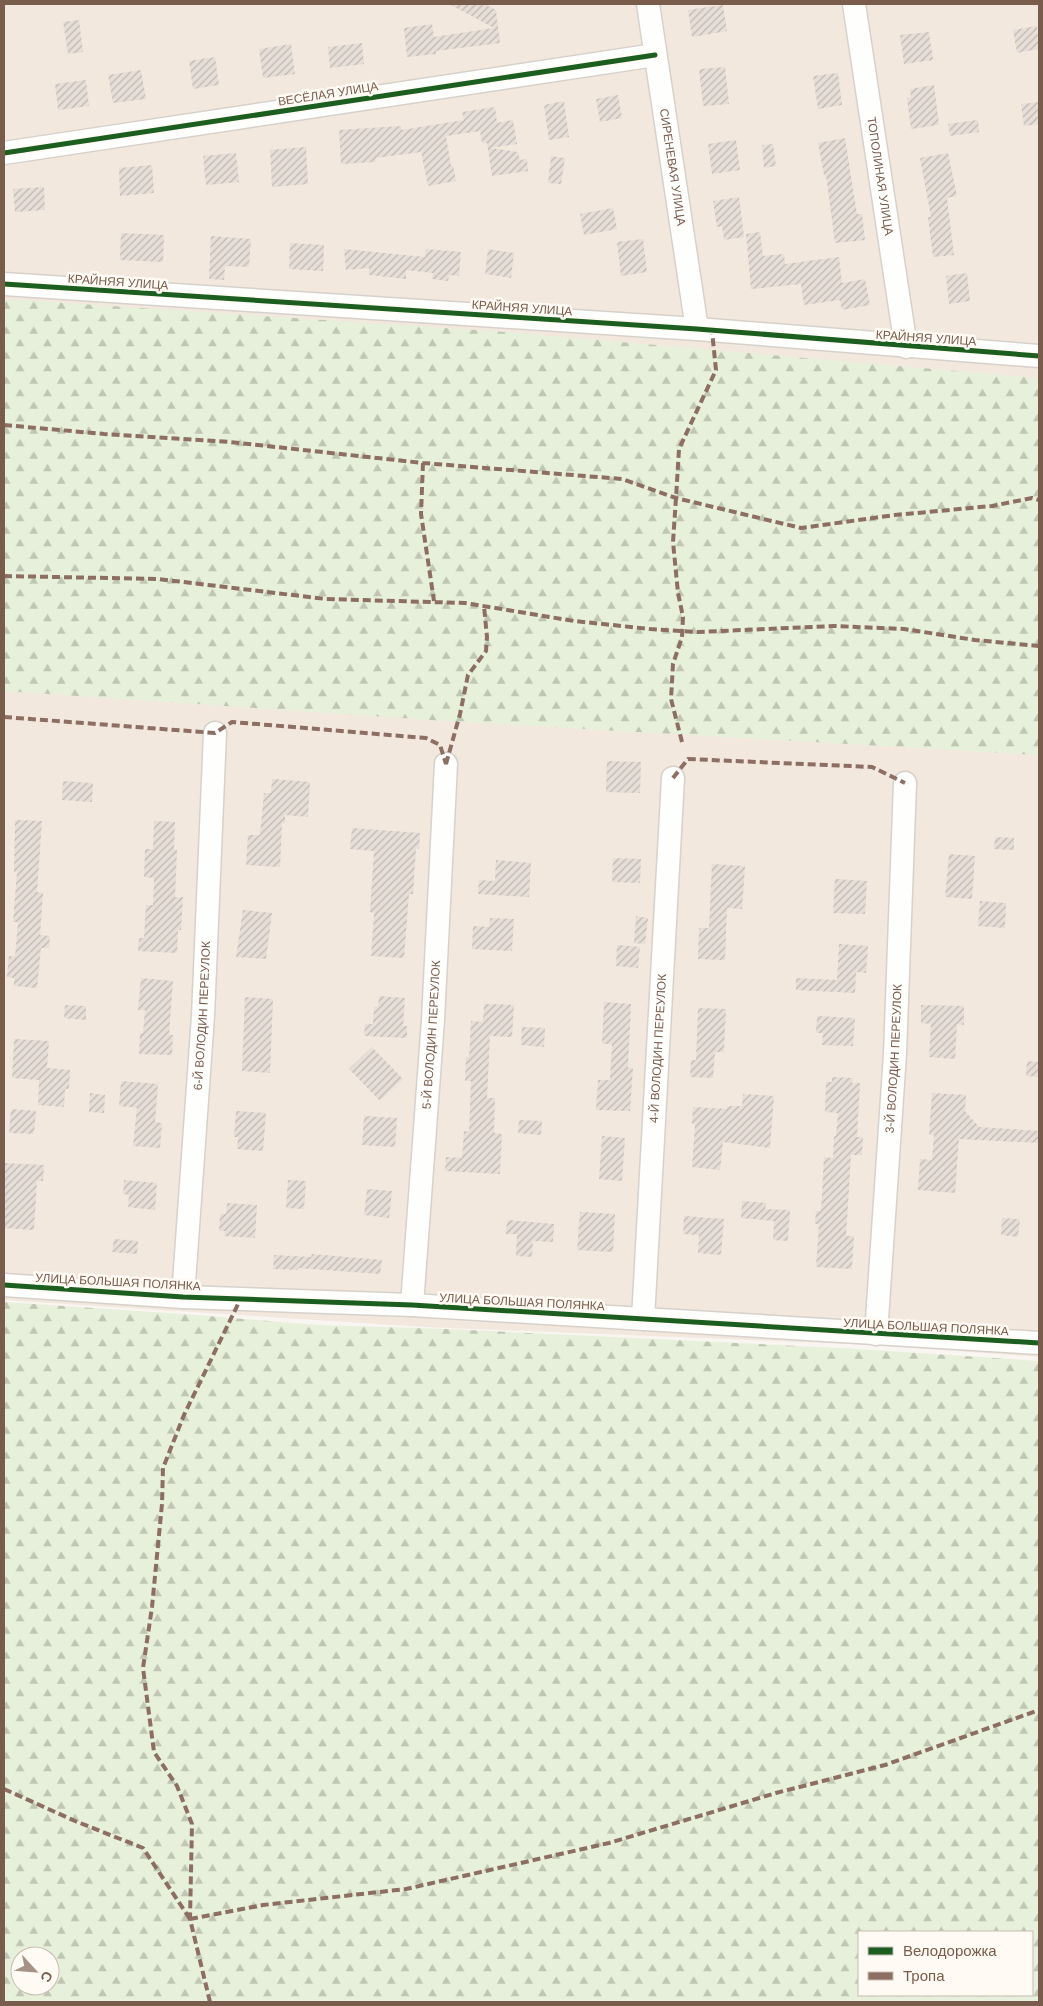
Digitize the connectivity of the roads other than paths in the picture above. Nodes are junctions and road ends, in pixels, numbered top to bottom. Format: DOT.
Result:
graph roads {
  1 [pos="648,4"];
  2 [pos="854,4"];
  3 [pos="655,55"];
  4 [pos="4,153"];
  5 [pos="4,284"];
  6 [pos="697,330"];
  7 [pos="906,347"];
  8 [pos="1039,356"];
  9 [pos="215,733"];
  10 [pos="446,764"];
  11 [pos="674,778"];
  12 [pos="905,783"];
  13 [pos="4,1285"];
  14 [pos="183,1297"];
  15 [pos="412,1305"];
  16 [pos="643,1318"];
  17 [pos="876,1334"];
  18 [pos="1039,1343"];
  1 -- 3 [label="street, СИРЕНЕВАЯ УЛИЦА"];
  2 -- 7 [label="street, ТОПОЛИНАЯ УЛИЦА"];
  3 -- 4 [label="street, ВЕСЁЛАЯ УЛИЦА"];
  3 -- 6 [label="street, СИРЕНЕВАЯ УЛИЦА"];
  5 -- 6 [label="street, КРАЙНЯЯ УЛИЦА"];
  6 -- 7 [label="street, КРАЙНЯЯ УЛИЦА"];
  7 -- 8 [label="street, КРАЙНЯЯ УЛИЦА"];
  9 -- 14 [label="street, 6-Й ВОЛОДИН ПЕРЕУЛОК"];
  10 -- 15 [label="street, 5-Й ВОЛОДИН ПЕРЕУЛОК"];
  11 -- 16 [label="street, 4-Й ВОЛОДИН ПЕРЕУЛОК"];
  12 -- 17 [label="street, 3-Й ВОЛОДИН ПЕРЕУЛОК"];
  13 -- 14 [label="street, УЛИЦА БОЛЬШАЯ ПОЛЯНКА"];
  14 -- 15 [label="street, УЛИЦА БОЛЬШАЯ ПОЛЯНКА"];
  15 -- 16 [label="street, УЛИЦА БОЛЬШАЯ ПОЛЯНКА"];
  16 -- 17 [label="street, УЛИЦА БОЛЬШАЯ ПОЛЯНКА"];
  17 -- 18 [label="street, УЛИЦА БОЛЬШАЯ ПОЛЯНКА"];
}
